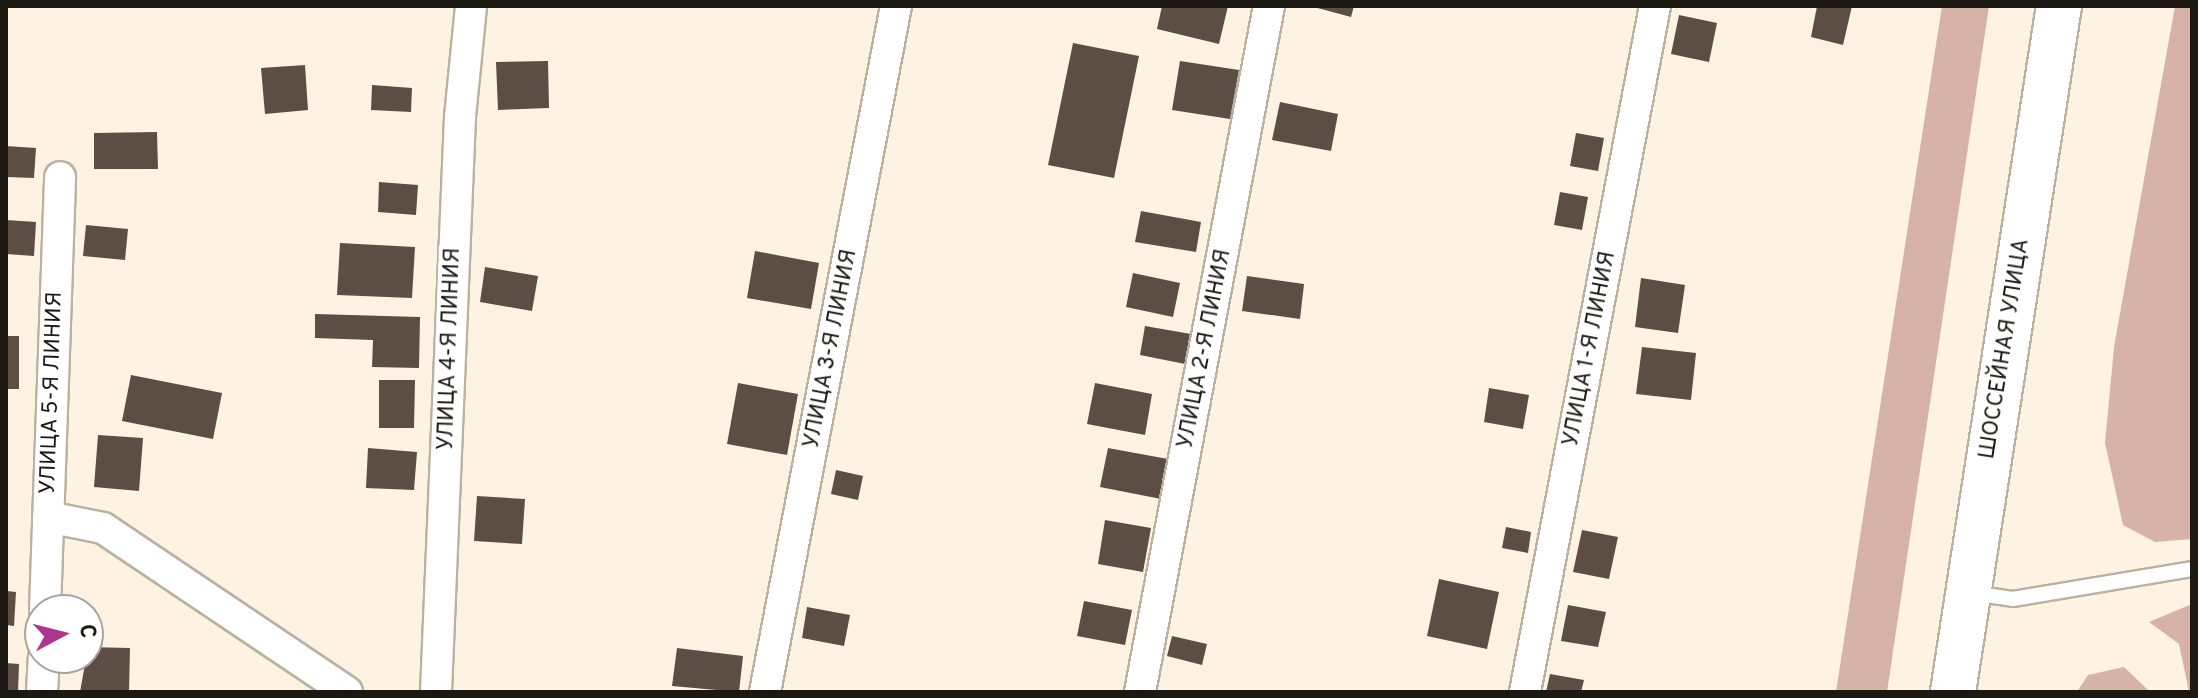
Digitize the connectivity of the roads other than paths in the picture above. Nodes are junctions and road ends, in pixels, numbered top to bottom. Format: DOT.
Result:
graph roads {
  1 [pos="471,6"];
  2 [pos="896,6"];
  3 [pos="1269,6"];
  4 [pos="1655,6"];
  5 [pos="2059,6"];
  6 [pos="60,177"];
  7 [pos="48,517"];
  8 [pos="2192,569"];
  9 [pos="1967,592"];
  10 [pos="46,594"];
  11 [pos="347,692"];
  12 [pos="436,692"];
  13 [pos="765,692"];
  14 [pos="1140,692"];
  15 [pos="1525,692"];
  16 [pos="1953,692"];
  1 -- 12 [label="street, УЛИЦА 4-Я ЛИНИЯ"];
  2 -- 13 [label="street, УЛИЦА 3-Я ЛИНИЯ"];
  3 -- 14 [label="street, УЛИЦА 2-Я ЛИНИЯ"];
  4 -- 15 [label="street, УЛИЦА 1-Я ЛИНИЯ"];
  5 -- 9 [label="main road, ШОССЕЙНАЯ УЛИЦА"];
  6 -- 7 [label="street, УЛИЦА 5-Я ЛИНИЯ"];
  7 -- 10 [label="street, УЛИЦА 5-Я ЛИНИЯ"];
  7 -- 11 [label="street"];
  8 -- 9 [label="lane"];
  9 -- 16 [label="main road, ШОССЕЙНАЯ УЛИЦА"];
}
